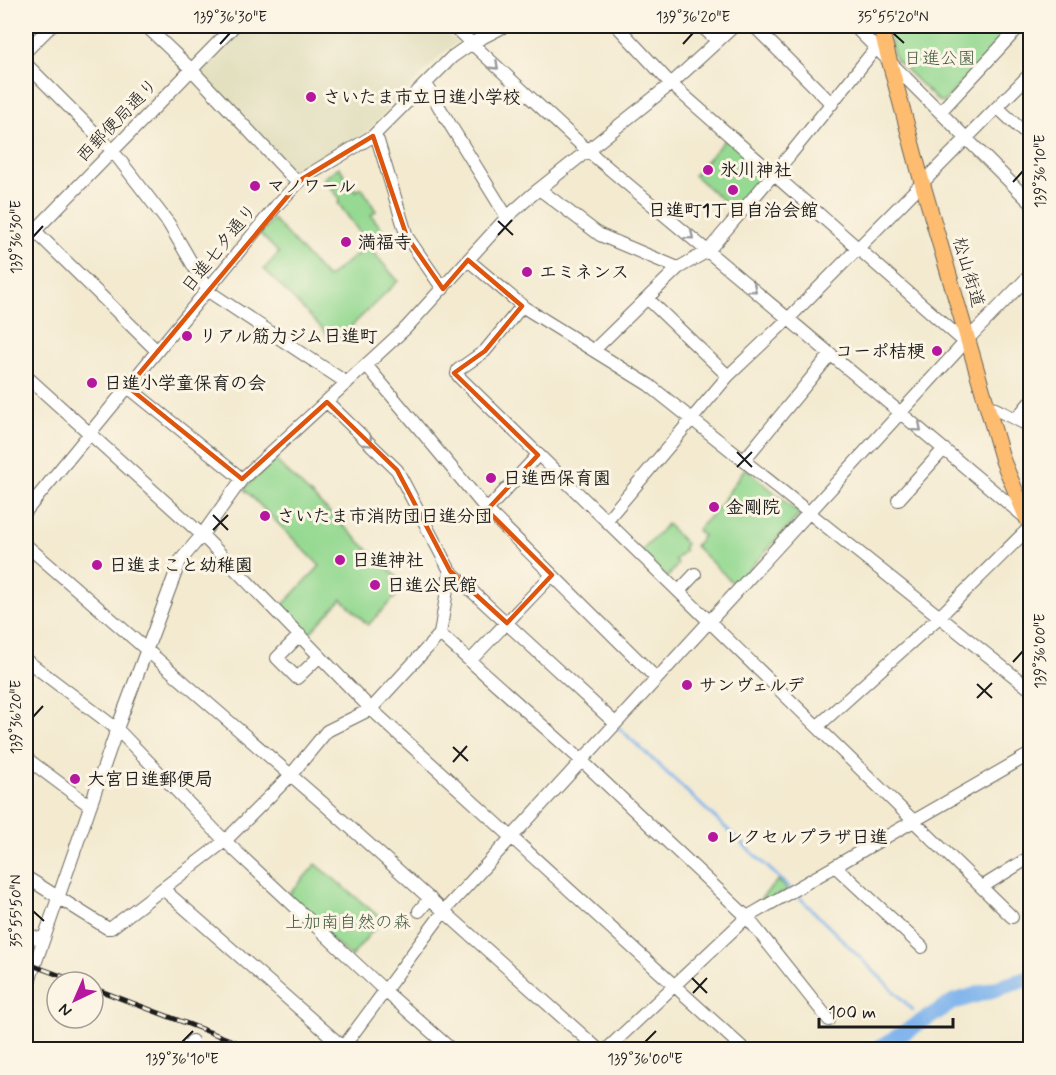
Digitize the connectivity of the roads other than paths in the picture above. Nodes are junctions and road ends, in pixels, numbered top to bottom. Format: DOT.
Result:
graph roads {
  1 [pos="51,26"];
  2 [pos="146,26"];
  3 [pos="234,26"];
  4 [pos="453,26"];
  5 [pos="505,26"];
  6 [pos="617,26"];
  7 [pos="701,26"];
  8 [pos="734,26"];
  9 [pos="754,26"];
  10 [pos="854,26"];
  11 [pos="880,26"];
  12 [pos="1022,26"];
  13 [pos="1030,33"];
  14 [pos="717,41"];
  15 [pos="472,43"];
  16 [pos="876,48"];
  17 [pos="26,51"];
  18 [pos="890,61"];
  19 [pos="26,64"];
  20 [pos="191,69"];
  21 [pos="1030,74"];
  22 [pos="425,84"];
  23 [pos="671,84"];
  24 [pos="832,104"];
  25 [pos="997,107"];
  26 [pos="940,112"];
  27 [pos="374,136"];
  28 [pos="966,138"];
  29 [pos="1030,138"];
  30 [pos="112,150"];
  31 [pos="588,151"];
  32 [pos="773,174"];
  33 [pos="922,182"];
  34 [pos="298,183"];
  35 [pos="539,189"];
  36 [pos="1030,202"];
  37 [pos="507,217"];
  38 [pos="28,231"];
  39 [pos="856,248"];
  40 [pos="708,251"];
  41 [pos="468,260"];
  42 [pos="678,268"];
  43 [pos="1030,275"];
  44 [pos="442,289"];
  45 [pos="208,291"];
  46 [pos="647,298"];
  47 [pos="522,306"];
  48 [pos="788,319"];
  49 [pos="968,339"];
  50 [pos="594,350"];
  51 [pos="157,351"];
  52 [pos="831,354"];
  53 [pos="367,366"];
  54 [pos="26,376"];
  55 [pos="728,376"];
  56 [pos="347,383"];
  57 [pos="128,387"];
  58 [pos="327,402"];
  59 [pos="1030,402"];
  60 [pos="987,405"];
  61 [pos="901,413"];
  62 [pos="691,418"];
  63 [pos="1017,419"];
  64 [pos="1030,426"];
  65 [pos="89,434"];
  66 [pos="944,449"];
  67 [pos="538,455"];
  68 [pos="745,459"];
  69 [pos="242,479"];
  70 [pos="898,500"];
  71 [pos="487,510"];
  72 [pos="26,511"];
  73 [pos="809,512"];
  74 [pos="606,521"];
  75 [pos="1029,524"];
  76 [pos="202,535"];
  77 [pos="26,545"];
  78 [pos="450,571"];
  79 [pos="695,574"];
  80 [pos="552,575"];
  81 [pos="679,591"];
  82 [pos="941,616"];
  83 [pos="709,620"];
  84 [pos="507,623"];
  85 [pos="440,634"];
  86 [pos="300,635"];
  87 [pos="147,650"];
  88 [pos="320,656"];
  89 [pos="26,660"];
  90 [pos="470,661"];
  91 [pos="656,678"];
  92 [pos="1030,689"];
  93 [pos="371,709"];
  94 [pos="615,723"];
  95 [pos="818,726"];
  96 [pos="117,729"];
  97 [pos="1030,754"];
  98 [pos="26,758"];
  99 [pos="581,760"];
  100 [pos="290,776"];
  101 [pos="90,806"];
  102 [pos="914,822"];
  103 [pos="512,837"];
  104 [pos="225,841"];
  105 [pos="1030,857"];
  106 [pos="836,867"];
  107 [pos="26,877"];
  108 [pos="982,886"];
  109 [pos="163,889"];
  110 [pos="58,897"];
  111 [pos="430,898"];
  112 [pos="419,911"];
  113 [pos="444,911"];
  114 [pos="747,917"];
  115 [pos="1012,917"];
  116 [pos="26,934"];
  117 [pos="43,940"];
  118 [pos="922,947"];
  119 [pos="674,985"];
  120 [pos="26,990"];
  121 [pos="384,990"];
  122 [pos="829,1020"];
  123 [pos="342,1048"];
  124 [pos="452,1050"];
  125 [pos="599,1050"];
  126 [pos="606,1050"];
  127 [pos="745,1050"];
  1 -- 17 [label="street"];
  2 -- 20 [label="street"];
  3 -- 20 [label="street, 西郵便局通り"];
  4 -- 15 [label="street"];
  5 -- 15 [label="street, 日進七夕通り"];
  6 -- 23 [label="street"];
  7 -- 14 [label="street"];
  8 -- 14 [label="street"];
  9 -- 24 [label="street"];
  10 -- 16 [label="street"];
  11 -- 18 [label="main road, 松山街道"];
  12 -- 13 [label="street"];
  12 -- 26 [label="street"];
  14 -- 23 [label="street"];
  15 -- 22 [label="street, 日進七夕通り"];
  15 -- 31 [label="street, one-way"];
  16 -- 18 [label="street"];
  16 -- 24 [label="street"];
  18 -- 26 [label="street"];
  18 -- 33 [label="main road, 松山街道"];
  19 -- 30 [label="street"];
  20 -- 30 [label="street, 西郵便局通り"];
  20 -- 34 [label="street"];
  21 -- 25 [label="street"];
  22 -- 27 [label="street, 日進七夕通り"];
  22 -- 37 [label="street"];
  23 -- 31 [label="street"];
  23 -- 32 [label="street"];
  24 -- 32 [label="street"];
  25 -- 28 [label="street"];
  25 -- 29 [label="street"];
  26 -- 28 [label="street"];
  27 -- 34 [label="street, 日進七夕通り"];
  27 -- 44 [label="street"];
  28 -- 33 [label="street"];
  28 -- 36 [label="street"];
  30 -- 38 [label="street, 西郵便局通り"];
  30 -- 45 [label="street"];
  31 -- 35 [label="street"];
  31 -- 40 [label="street, one-way"];
  32 -- 39 [label="street"];
  32 -- 40 [label="street"];
  33 -- 39 [label="street"];
  33 -- 49 [label="main road, 松山街道"];
  34 -- 45 [label="street, 日進七夕通り"];
  35 -- 37 [label="street"];
  35 -- 42 [label="street"];
  37 -- 41 [label="street"];
  38 -- 51 [label="street"];
  39 -- 48 [label="street"];
  39 -- 49 [label="street"];
  40 -- 42 [label="street"];
  40 -- 48 [label="street, one-way"];
  41 -- 44 [label="street"];
  41 -- 47 [label="street"];
  42 -- 46 [label="street"];
  43 -- 49 [label="street"];
  44 -- 53 [label="street"];
  45 -- 51 [label="street, 日進七夕通り"];
  45 -- 56 [label="street"];
  46 -- 50 [label="street"];
  46 -- 55 [label="street"];
  47 -- 50 [label="street"];
  47 -- 67 [label="street"];
  48 -- 52 [label="street"];
  48 -- 55 [label="street"];
  49 -- 60 [label="main road, 松山街道"];
  49 -- 61 [label="street"];
  50 -- 62 [label="street"];
  51 -- 57 [label="street, 日進七夕通り"];
  52 -- 61 [label="street"];
  52 -- 68 [label="street"];
  53 -- 56 [label="street"];
  53 -- 71 [label="street"];
  54 -- 65 [label="street"];
  55 -- 62 [label="street"];
  56 -- 58 [label="street"];
  57 -- 65 [label="street, 日進七夕通り"];
  57 -- 69 [label="street"];
  58 -- 69 [label="street"];
  58 -- 78 [label="street, one-way"];
  59 -- 63 [label="street"];
  60 -- 63 [label="street"];
  60 -- 75 [label="main road, 松山街道"];
  61 -- 66 [label="street, one-way"];
  61 -- 73 [label="street"];
  62 -- 68 [label="street"];
  62 -- 74 [label="street"];
  63 -- 64 [label="street"];
  65 -- 72 [label="street, 日進七夕通り"];
  65 -- 76 [label="street"];
  66 -- 70 [label="street"];
  66 -- 75 [label="street"];
  67 -- 71 [label="street"];
  67 -- 74 [label="street"];
  68 -- 73 [label="street"];
  69 -- 76 [label="street"];
  71 -- 80 [label="street"];
  73 -- 82 [label="street"];
  73 -- 83 [label="street"];
  74 -- 81 [label="street"];
  75 -- 82 [label="street"];
  76 -- 86 [label="street"];
  76 -- 87 [label="street"];
  77 -- 87 [label="street"];
  78 -- 84 [label="street"];
  78 -- 85 [label="street"];
  79 -- 81 [label="street"];
  80 -- 84 [label="street"];
  80 -- 91 [label="street"];
  81 -- 83 [label="street"];
  82 -- 92 [label="street"];
  82 -- 95 [label="street"];
  83 -- 91 [label="street"];
  83 -- 95 [label="street"];
  84 -- 90 [label="street"];
  84 -- 94 [label="street"];
  85 -- 90 [label="street"];
  85 -- 93 [label="street"];
  86 -- 88 [label="street"];
  86 -- 88 [label="street"];
  87 -- 96 [label="street"];
  87 -- 100 [label="street"];
  88 -- 93 [label="street"];
  89 -- 96 [label="street"];
  90 -- 99 [label="street"];
  91 -- 94 [label="street"];
  93 -- 100 [label="street"];
  93 -- 103 [label="street"];
  94 -- 99 [label="street"];
  95 -- 102 [label="street"];
  96 -- 101 [label="street"];
  96 -- 104 [label="street"];
  97 -- 102 [label="street"];
  98 -- 101 [label="street"];
  99 -- 103 [label="street"];
  99 -- 114 [label="street"];
  100 -- 104 [label="street"];
  100 -- 111 [label="street"];
  101 -- 110 [label="street"];
  102 -- 106 [label="street"];
  102 -- 108 [label="street"];
  103 -- 113 [label="street"];
  103 -- 119 [label="street"];
  104 -- 109 [label="street"];
  104 -- 121 [label="street"];
  105 -- 108 [label="street"];
  106 -- 114 [label="street"];
  106 -- 118 [label="street"];
  107 -- 110 [label="street"];
  108 -- 115 [label="street"];
  109 -- 110 [label="street"];
  109 -- 123 [label="street"];
  110 -- 117 [label="street"];
  111 -- 112 [label="street"];
  111 -- 113 [label="street"];
  113 -- 121 [label="street"];
  113 -- 125 [label="street"];
  114 -- 119 [label="street"];
  114 -- 122 [label="street"];
  116 -- 117 [label="street"];
  117 -- 120 [label="street"];
  119 -- 126 [label="street"];
  119 -- 127 [label="street"];
  121 -- 123 [label="street"];
  121 -- 124 [label="street"];
}
